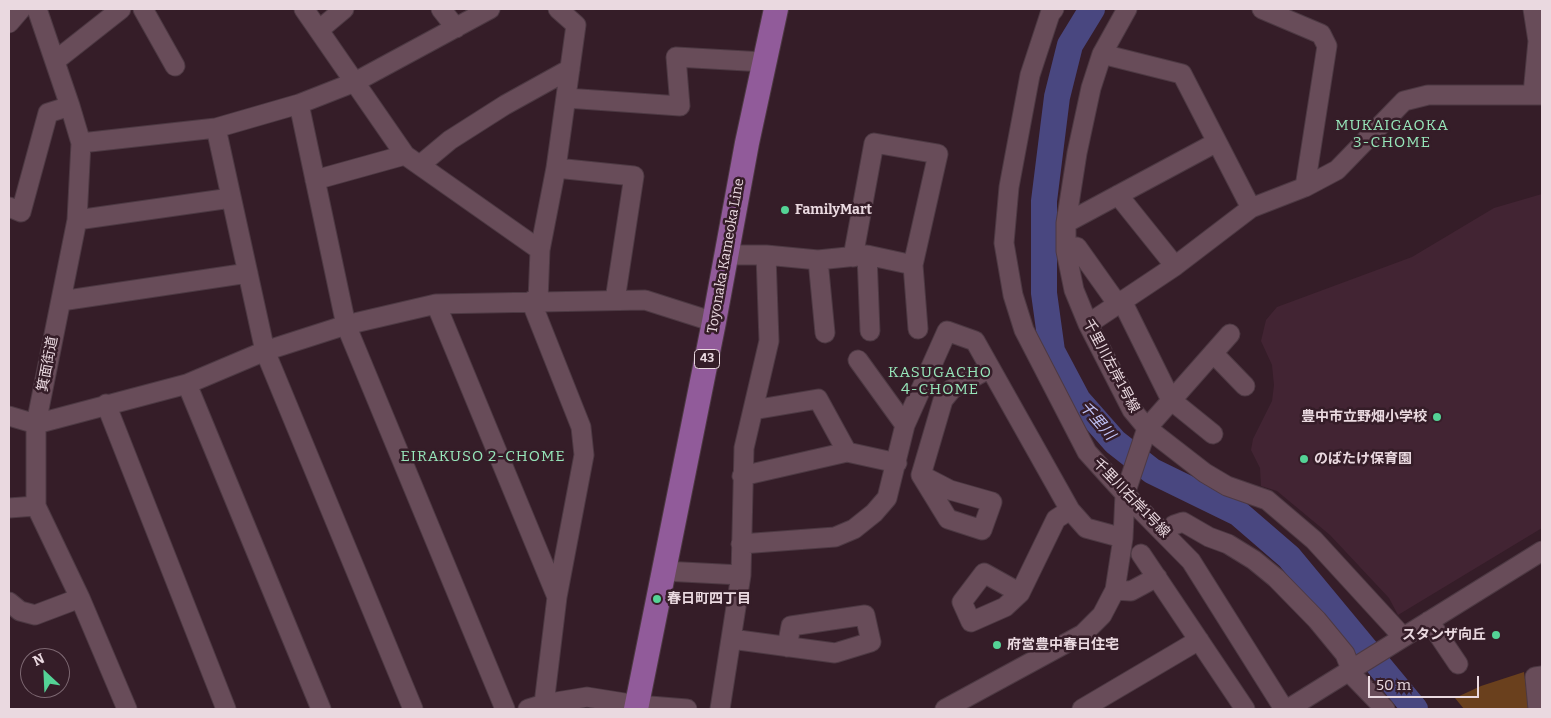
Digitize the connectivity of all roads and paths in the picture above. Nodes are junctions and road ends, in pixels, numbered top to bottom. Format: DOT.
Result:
graph roads {
  1 [pos="20,9"];
  2 [pos="36,9"];
  3 [pos="121,9"];
  4 [pos="143,9"];
  5 [pos="304,9"];
  6 [pos="344,9"];
  7 [pos="441,9"];
  8 [pos="490,9"];
  9 [pos="558,9"];
  10 [pos="776,9"];
  11 [pos="1054,9"];
  12 [pos="1127,9"];
  13 [pos="1262,9"];
  14 [pos="1532,9"];
  15 [pos="9,23"];
  16 [pos="456,28"];
  17 [pos="319,30"];
  18 [pos="1102,54"];
  19 [pos="55,61"];
  20 [pos="764,62"];
  21 [pos="175,66"];
  22 [pos="570,69"];
  23 [pos="355,82"];
  24 [pos="1538,94"];
  25 [pos="566,98"];
  26 [pos="299,104"];
  27 [pos="70,106"];
  28 [pos="216,128"];
  29 [pos="1217,142"];
  30 [pos="81,143"];
  31 [pos="413,160"];
  32 [pos="556,168"];
  33 [pos="315,180"];
  34 [pos="1305,187"];
  35 [pos="1118,195"];
  36 [pos="231,198"];
  37 [pos="9,207"];
  38 [pos="1251,208"];
  39 [pos="77,220"];
  40 [pos="1066,223"];
  41 [pos="1077,247"];
  42 [pos="540,250"];
  43 [pos="726,255"];
  44 [pos="766,255"];
  45 [pos="860,256"];
  46 [pos="818,260"];
  47 [pos="913,265"];
  48 [pos="1175,266"];
  49 [pos="248,273"];
  50 [pos="615,300"];
  51 [pos="61,301"];
  52 [pos="534,301"];
  53 [pos="1122,301"];
  54 [pos="436,304"];
  55 [pos="714,322"];
  56 [pos="1088,324"];
  57 [pos="346,325"];
  58 [pos="918,329"];
  59 [pos="870,331"];
  60 [pos="825,333"];
  61 [pos="1230,334"];
  62 [pos="266,351"];
  63 [pos="1213,353"];
  64 [pos="858,360"];
  65 [pos="990,368"];
  66 [pos="187,384"];
  67 [pos="1245,386"];
  68 [pos="1171,400"];
  69 [pos="106,404"];
  70 [pos="753,410"];
  71 [pos="9,416"];
  72 [pos="36,424"];
  73 [pos="905,425"];
  74 [pos="1145,432"];
  75 [pos="1213,434"];
  76 [pos="847,452"];
  77 [pos="897,463"];
  78 [pos="921,475"];
  79 [pos="742,476"];
  80 [pos="1127,489"];
  81 [pos="36,506"];
  82 [pos="9,508"];
  83 [pos="1070,510"];
  84 [pos="1174,525"];
  85 [pos="1122,538"];
  86 [pos="741,544"];
  87 [pos="1542,550"];
  88 [pos="1142,554"];
  89 [pos="663,571"];
  90 [pos="741,575"];
  91 [pos="1157,577"];
  92 [pos="1115,590"];
  93 [pos="1020,593"];
  94 [pos="557,597"];
  95 [pos="80,598"];
  96 [pos="9,602"];
  97 [pos="1429,621"];
  98 [pos="731,639"];
  99 [pos="1401,639"];
  100 [pos="1199,640"];
  101 [pos="787,647"];
  102 [pos="1458,664"];
  103 [pos="1355,668"];
  104 [pos="1542,676"];
  105 [pos="536,707"];
  106 [pos="637,707"];
  107 [pos="127,709"];
  108 [pos="226,709"];
  109 [pos="321,709"];
  110 [pos="413,709"];
  111 [pos="505,709"];
  112 [pos="687,709"];
  113 [pos="720,709"];
  114 [pos="945,709"];
  115 [pos="1082,709"];
  116 [pos="1245,709"];
  117 [pos="1284,709"];
  118 [pos="1288,709"];
  119 [pos="1385,709"];
  120 [pos="1538,709"];
  1 -- 15 [label="street"];
  2 -- 19 [label="street, 箕面街道"];
  3 -- 19 [label="street"];
  4 -- 21 [label="street"];
  5 -- 17 [label="street"];
  6 -- 17 [label="street"];
  7 -- 16 [label="street"];
  8 -- 16 [label="street"];
  9 -- 22 [label="street"];
  10 -- 20 [label="main road, Toyonaka Kameoka Line / 43"];
  11 -- 80 [label="street, 千里川右岸1号線"];
  12 -- 18 [label="street, 千里川左岸1号線"];
  13 -- 34 [label="street"];
  14 -- 24 [label="street"];
  16 -- 23 [label="street"];
  17 -- 23 [label="street"];
  18 -- 29 [label="street"];
  18 -- 40 [label="street, 千里川左岸1号線"];
  19 -- 27 [label="street, 箕面街道"];
  20 -- 25 [label="street"];
  20 -- 43 [label="main road, Toyonaka Kameoka Line / 43"];
  22 -- 25 [label="street"];
  22 -- 31 [label="street"];
  23 -- 26 [label="street"];
  23 -- 31 [label="street"];
  24 -- 34 [label="street"];
  25 -- 32 [label="street"];
  26 -- 28 [label="street"];
  26 -- 33 [label="street"];
  27 -- 30 [label="street, 箕面街道"];
  27 -- 37 [label="street"];
  28 -- 30 [label="street"];
  28 -- 36 [label="street"];
  29 -- 35 [label="street"];
  29 -- 38 [label="street"];
  30 -- 39 [label="street, 箕面街道"];
  31 -- 33 [label="street"];
  31 -- 42 [label="street"];
  32 -- 42 [label="street"];
  32 -- 50 [label="street"];
  33 -- 57 [label="street"];
  34 -- 38 [label="street"];
  35 -- 40 [label="street"];
  35 -- 48 [label="street"];
  36 -- 39 [label="street"];
  36 -- 49 [label="street"];
  38 -- 48 [label="street"];
  39 -- 51 [label="street, 箕面街道"];
  40 -- 56 [label="street, 千里川左岸1号線"];
  41 -- 53 [label="street"];
  42 -- 52 [label="street"];
  43 -- 44 [label="street"];
  43 -- 55 [label="main road, Toyonaka Kameoka Line / 43"];
  44 -- 46 [label="street"];
  44 -- 70 [label="street"];
  45 -- 46 [label="street"];
  45 -- 47 [label="street"];
  45 -- 47 [label="street"];
  45 -- 59 [label="street"];
  46 -- 60 [label="street"];
  47 -- 58 [label="street"];
  48 -- 53 [label="street"];
  49 -- 51 [label="street"];
  49 -- 62 [label="street"];
  50 -- 52 [label="street"];
  50 -- 55 [label="street"];
  51 -- 72 [label="street, 箕面街道"];
  52 -- 54 [label="street"];
  52 -- 94 [label="street"];
  53 -- 56 [label="street"];
  53 -- 68 [label="street"];
  54 -- 57 [label="street"];
  54 -- 94 [label="street"];
  55 -- 89 [label="main road, Toyonaka Kameoka Line / 43"];
  56 -- 74 [label="street, 千里川左岸1号線"];
  57 -- 62 [label="street"];
  57 -- 111 [label="street"];
  61 -- 63 [label="street"];
  62 -- 66 [label="street"];
  62 -- 110 [label="street"];
  63 -- 67 [label="street"];
  63 -- 68 [label="street"];
  64 -- 73 [label="street"];
  65 -- 73 [label="street"];
  65 -- 78 [label="street"];
  65 -- 83 [label="street"];
  66 -- 69 [label="street"];
  66 -- 109 [label="street"];
  68 -- 74 [label="street"];
  68 -- 75 [label="street"];
  69 -- 72 [label="street"];
  69 -- 108 [label="street"];
  70 -- 76 [label="street"];
  70 -- 79 [label="street"];
  71 -- 72 [label="street"];
  72 -- 81 [label="street, 箕面街道"];
  73 -- 77 [label="street"];
  74 -- 80 [label="street"];
  74 -- 99 [label="street, 千里川左岸1号線"];
  76 -- 77 [label="street"];
  76 -- 79 [label="street"];
  77 -- 86 [label="street"];
  79 -- 86 [label="street"];
  80 -- 85 [label="street"];
  80 -- 117 [label="street, 千里川右岸1号線"];
  81 -- 82 [label="street"];
  81 -- 95 [label="street, 箕面街道"];
  83 -- 85 [label="street"];
  83 -- 93 [label="street"];
  84 -- 103 [label="street, 千里川右岸1号線"];
  85 -- 92 [label="street"];
  86 -- 90 [label="street"];
  87 -- 97 [label="street"];
  88 -- 91 [label="street"];
  89 -- 90 [label="street"];
  89 -- 106 [label="main road, Toyonaka Kameoka Line / 43"];
  90 -- 98 [label="street"];
  91 -- 92 [label="street"];
  91 -- 100 [label="street"];
  92 -- 114 [label="street"];
  94 -- 105 [label="street"];
  95 -- 96 [label="street"];
  95 -- 107 [label="street, 箕面街道"];
  97 -- 99 [label="street"];
  97 -- 102 [label="street"];
  98 -- 101 [label="street"];
  98 -- 113 [label="street"];
  99 -- 103 [label="street"];
  100 -- 115 [label="street"];
  100 -- 116 [label="street"];
  103 -- 118 [label="street"];
  103 -- 119 [label="street, 千里川右岸1号線"];
  104 -- 120 [label="street"];
  105 -- 106 [label="street"];
  106 -- 112 [label="street"];
}
